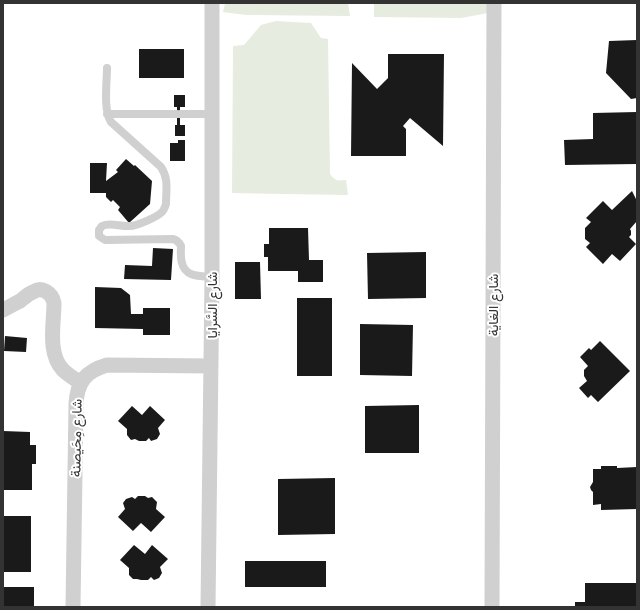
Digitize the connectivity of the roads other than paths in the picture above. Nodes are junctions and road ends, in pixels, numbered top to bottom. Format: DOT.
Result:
graph roads {
  1 [pos="212,3"];
  2 [pos="494,3"];
  3 [pos="107,68"];
  4 [pos="107,114"];
  5 [pos="212,114"];
  6 [pos="212,277"];
  7 [pos="3,310"];
  8 [pos="211,366"];
  9 [pos="81,383"];
  10 [pos="73,607"];
  11 [pos="208,607"];
  12 [pos="492,607"];
  1 -- 5 [label="street, شارع السَّرايا"];
  2 -- 12 [label="street, شارع الغاية"];
  3 -- 4 [label="lane"];
  4 -- 5 [label="lane"];
  4 -- 6 [label="lane"];
  5 -- 6 [label="street, شارع السَّرايا"];
  6 -- 8 [label="street, شارع السَّرايا"];
  7 -- 9 [label="street"];
  8 -- 9 [label="street, شارع مِحَيصنة"];
  8 -- 11 [label="street, شارع السَّرايا"];
  9 -- 10 [label="street, شارع مِحَيصنة"];
}
